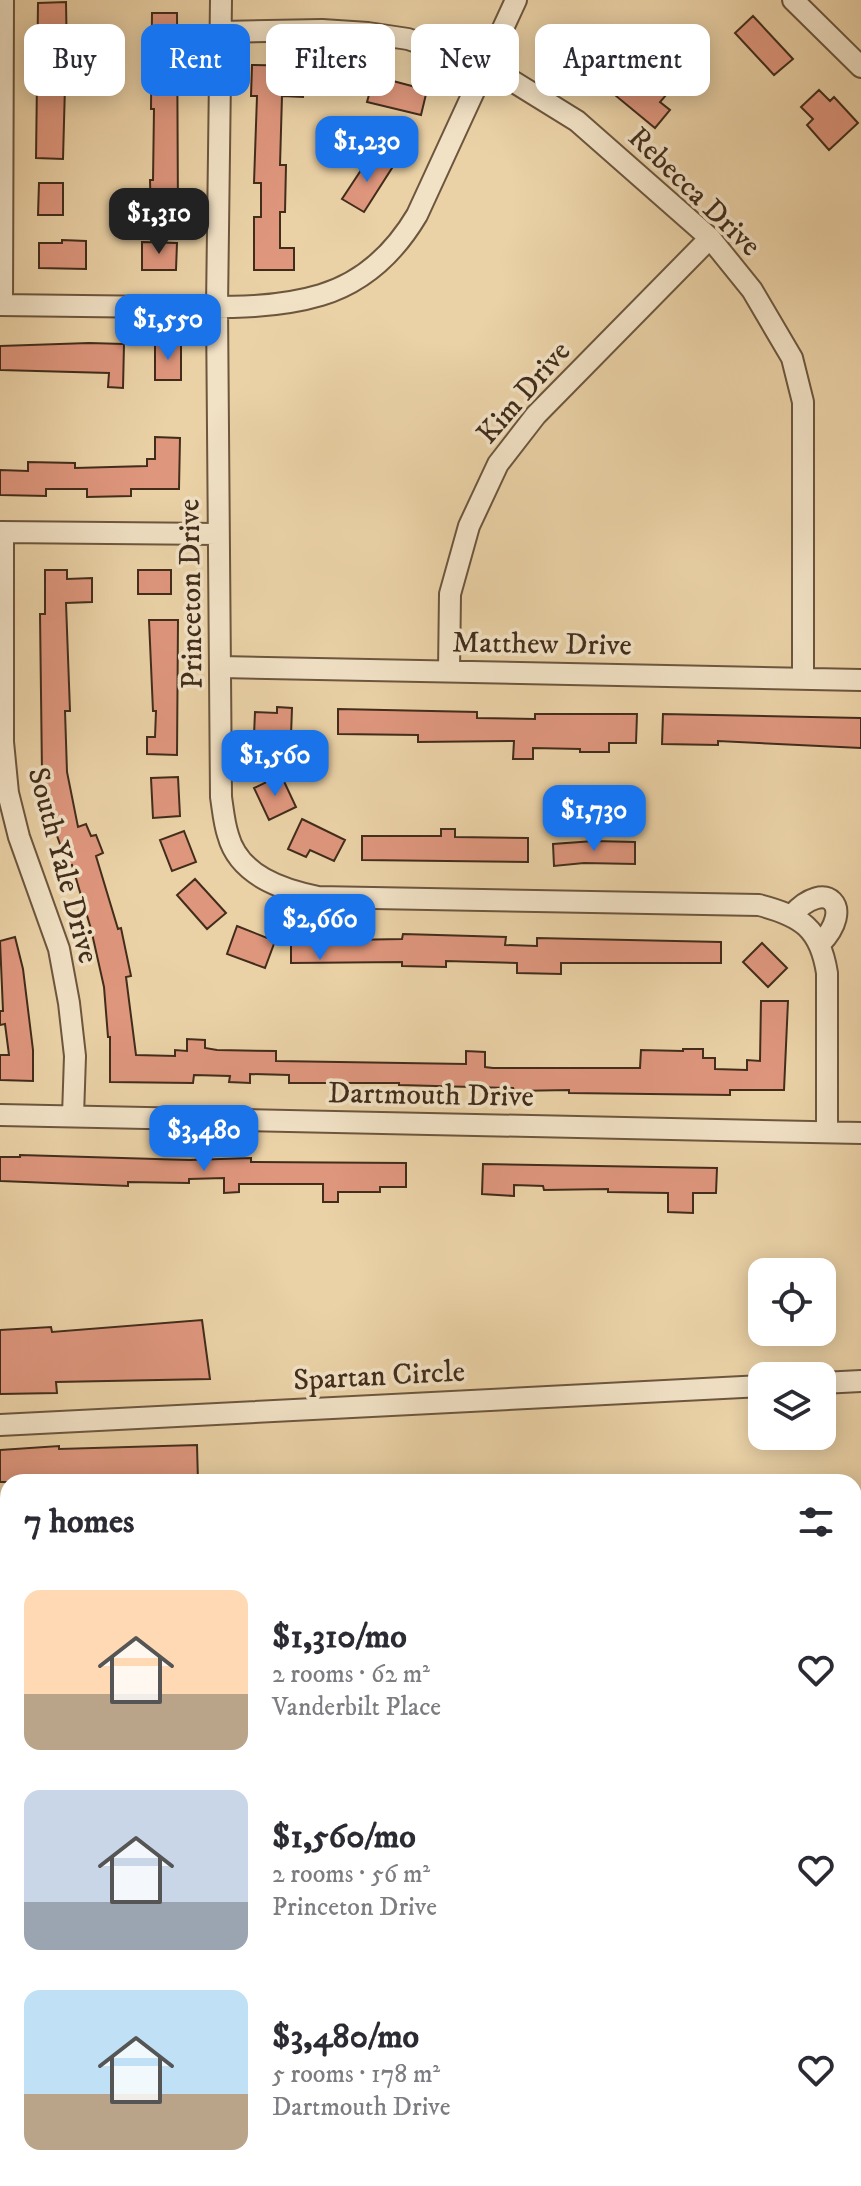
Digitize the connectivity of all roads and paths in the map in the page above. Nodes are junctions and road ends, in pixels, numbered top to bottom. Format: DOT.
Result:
graph roads {
  1 [pos="3,0"];
  2 [pos="221,0"];
  3 [pos="516,0"];
  4 [pos="793,0"];
  5 [pos="221,24"];
  6 [pos="506,24"];
  7 [pos="250,31"];
  8 [pos="411,40"];
  9 [pos="861,67"];
  10 [pos="519,85"];
  11 [pos="220,96"];
  12 [pos="474,96"];
  13 [pos="710,238"];
  14 [pos="1,305"];
  15 [pos="217,307"];
  16 [pos="2,532"];
  17 [pos="218,534"];
  18 [pos="221,667"];
  19 [pos="449,671"];
  20 [pos="803,678"];
  21 [pos="861,680"];
  22 [pos="792,915"];
  23 [pos="820,944"];
  24 [pos="0,1115"];
  25 [pos="73,1116"];
  26 [pos="827,1132"];
  27 [pos="861,1133"];
  28 [pos="861,1381"];
  29 [pos="836,1382"];
  30 [pos="748,1387"];
  31 [pos="0,1425"];
  1 -- 14 [label="street"];
  2 -- 5 [label="street, Princeton Drive"];
  3 -- 6 [label="street"];
  4 -- 9 [label="street"];
  7 -- 8 [label="street, Rebecca Drive"];
  10 -- 13 [label="street, Rebecca Drive"];
  11 -- 15 [label="street, Princeton Drive"];
  12 -- 15 [label="street"];
  13 -- 19 [label="street, Kim Drive"];
  13 -- 20 [label="street, Rebecca Drive"];
  14 -- 15 [label="street"];
  15 -- 17 [label="street, Princeton Drive"];
  16 -- 17 [label="street"];
  16 -- 25 [label="street, South Yale Drive"];
  17 -- 18 [label="street, Princeton Drive"];
  18 -- 19 [label="street, Matthew Drive"];
  18 -- 22 [label="street, Princeton Drive"];
  19 -- 20 [label="street, Matthew Drive"];
  20 -- 21 [label="street, Matthew Drive"];
  22 -- 23 [label="street"];
  22 -- 23 [label="street"];
  23 -- 26 [label="street"];
  24 -- 25 [label="street, Dartmouth Drive"];
  25 -- 26 [label="street, Dartmouth Drive"];
  26 -- 27 [label="street, Dartmouth Drive"];
  28 -- 29 [label="street"];
  30 -- 31 [label="street, Spartan Circle"];
}
